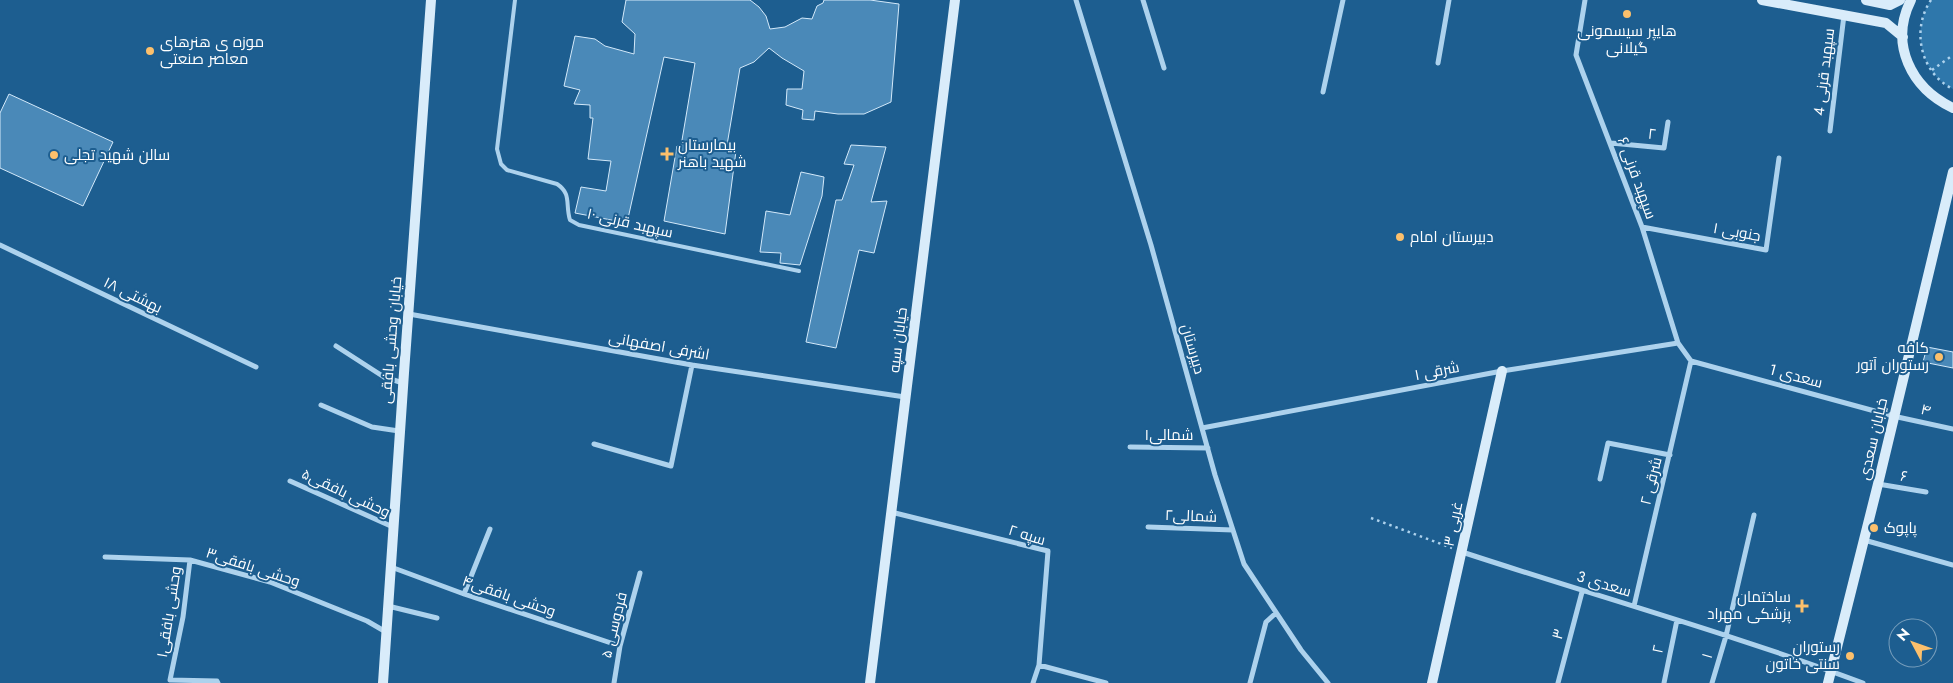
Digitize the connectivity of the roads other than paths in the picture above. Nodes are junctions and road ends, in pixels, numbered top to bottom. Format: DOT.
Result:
graph roads {
  1 [pos="431,0"];
  2 [pos="515,0"];
  3 [pos="955,0"];
  4 [pos="1076,0"];
  5 [pos="1143,0"];
  6 [pos="1344,0"];
  7 [pos="1449,0"];
  8 [pos="1585,0"];
  9 [pos="1762,0"];
  10 [pos="1866,0"];
  11 [pos="1900,0"];
  12 [pos="1911,0"];
  13 [pos="1844,15"];
  14 [pos="1903,37"];
  15 [pos="1438,63"];
  16 [pos="1164,68"];
  17 [pos="1323,92"];
  18 [pos="1953,108"];
  19 [pos="1668,122"];
  20 [pos="1830,131"];
  21 [pos="1611,143"];
  22 [pos="1779,158"];
  23 [pos="1953,172"];
  24 [pos="1642,227"];
  25 [pos="0,245"];
  26 [pos="800,272"];
  27 [pos="409,314"];
  28 [pos="1678,343"];
  29 [pos="336,346"];
  30 [pos="1691,361"];
  31 [pos="692,365"];
  32 [pos="256,367"];
  33 [pos="1502,371"];
  34 [pos="403,383"];
  35 [pos="906,397"];
  36 [pos="321,405"];
  37 [pos="1893,416"];
  38 [pos="1202,428"];
  39 [pos="1953,429"];
  40 [pos="398,431"];
  41 [pos="594,444"];
  42 [pos="1130,447"];
  43 [pos="1208,448"];
  44 [pos="1670,455"];
  45 [pos="1600,479"];
  46 [pos="290,481"];
  47 [pos="1878,484"];
  48 [pos="1926,492"];
  49 [pos="892,512"];
  50 [pos="1754,515"];
  51 [pos="392,527"];
  52 [pos="1148,528"];
  53 [pos="490,529"];
  54 [pos="1233,530"];
  55 [pos="1863,540"];
  56 [pos="1462,552"];
  57 [pos="105,557"];
  58 [pos="190,560"];
  59 [pos="1953,564"];
  60 [pos="390,567"];
  61 [pos="640,573"];
  62 [pos="1582,592"];
  63 [pos="464,594"];
  64 [pos="388,606"];
  65 [pos="1634,606"];
  66 [pos="1276,612"];
  67 [pos="437,618"];
  68 [pos="1677,620"];
  69 [pos="386,632"];
  70 [pos="1726,636"];
  71 [pos="620,646"];
  72 [pos="1039,665"];
  73 [pos="1831,671"];
  74 [pos="218,683"];
  75 [pos="383,683"];
  76 [pos="614,683"];
  77 [pos="870,683"];
  78 [pos="1033,683"];
  79 [pos="1106,683"];
  80 [pos="1250,683"];
  81 [pos="1328,683"];
  82 [pos="1432,683"];
  83 [pos="1558,683"];
  84 [pos="1664,683"];
  85 [pos="1712,683"];
  86 [pos="1828,683"];
  87 [pos="1863,683"];
  1 -- 27 [label="street, خیابان وحشی بافقی"];
  2 -- 26 [label="lane, سپهبد قرنی ۱۰"];
  3 -- 35 [label="street, خیابان سپه"];
  4 -- 38 [label="street, دبیرستان"];
  5 -- 16 [label="street"];
  6 -- 17 [label="street"];
  7 -- 15 [label="street"];
  8 -- 21 [label="street, سپهبد قرنی ۶"];
  9 -- 13 [label="street"];
  10 -- 11 [label="street"];
  12 -- 14 [label="street"];
  13 -- 14 [label="street"];
  13 -- 20 [label="street, سپهبد قرنی 4"];
  14 -- 18 [label="street"];
  19 -- 21 [label="street, ۲"];
  21 -- 24 [label="street, سپهبد قرنی ۶"];
  22 -- 24 [label="street, ۱ جنوبی"];
  23 -- 37 [label="street, خیابان سعدی"];
  24 -- 28 [label="street, سپهبد قرنی ۶"];
  25 -- 32 [label="street, بهشتی ۱۸"];
  27 -- 31 [label="street, اشرفی اصفهانی"];
  27 -- 34 [label="street, خیابان وحشی بافقی"];
  28 -- 30 [label="street, سپهبد قرنی ۶"];
  28 -- 33 [label="street, شرقی ۱"];
  29 -- 34 [label="street"];
  30 -- 37 [label="street, سعدی 1"];
  30 -- 44 [label="street, شرقی ۲"];
  31 -- 35 [label="street, اشرفی اصفهانی"];
  31 -- 41 [label="street"];
  33 -- 38 [label="street, شرقی ۱"];
  33 -- 56 [label="street, ۳ غربی"];
  34 -- 40 [label="street, خیابان وحشی بافقی"];
  35 -- 49 [label="street, خیابان سپه"];
  36 -- 40 [label="street"];
  37 -- 39 [label="street, ۴"];
  37 -- 47 [label="street, خیابان سعدی"];
  38 -- 43 [label="street, دبیرستان"];
  40 -- 51 [label="street, خیابان وحشی بافقی"];
  42 -- 43 [label="street, شمالی۱"];
  43 -- 54 [label="street, دبیرستان"];
  44 -- 45 [label="street"];
  44 -- 65 [label="street, شرقی ۲"];
  46 -- 51 [label="street, وحشی بافقی۵"];
  47 -- 48 [label="street, ۶"];
  47 -- 55 [label="street, خیابان سعدی"];
  49 -- 72 [label="street, سپه ۲"];
  49 -- 77 [label="street, خیابان سپه"];
  50 -- 70 [label="street, ۱"];
  51 -- 60 [label="street, خیابان وحشی بافقی"];
  52 -- 54 [label="street, شمالی۲"];
  53 -- 63 [label="street"];
  54 -- 66 [label="street, دبیرستان"];
  55 -- 59 [label="street"];
  55 -- 73 [label="street, خیابان سعدی"];
  56 -- 62 [label="street, سعدی 3"];
  56 -- 82 [label="street, ۳ غربی"];
  57 -- 58 [label="street, وحشی بافقی۳"];
  58 -- 69 [label="street, وحشی بافقی۳"];
  58 -- 74 [label="street, وحشی بافقی۱"];
  60 -- 63 [label="street, وحشی بافقی۴"];
  60 -- 64 [label="street, خیابان وحشی بافقی"];
  61 -- 71 [label="street, فردوسی ۵"];
  62 -- 65 [label="street, سعدی 3"];
  62 -- 83 [label="street, ۳"];
  63 -- 71 [label="street, وحشی بافقی۴"];
  64 -- 67 [label="street"];
  64 -- 69 [label="street, خیابان وحشی بافقی"];
  65 -- 68 [label="street, سعدی 3"];
  66 -- 80 [label="street"];
  66 -- 81 [label="street, دبیرستان"];
  68 -- 70 [label="street, سعدی 3"];
  68 -- 84 [label="street, ۲"];
  69 -- 75 [label="street, خیابان وحشی بافقی"];
  70 -- 73 [label="street, سعدی 3"];
  70 -- 85 [label="street, ۱"];
  71 -- 76 [label="street, فردوسی ۵"];
  72 -- 78 [label="street"];
  72 -- 79 [label="street"];
  73 -- 86 [label="street, خیابان سعدی"];
  73 -- 87 [label="street, سعدی 3"];
}
